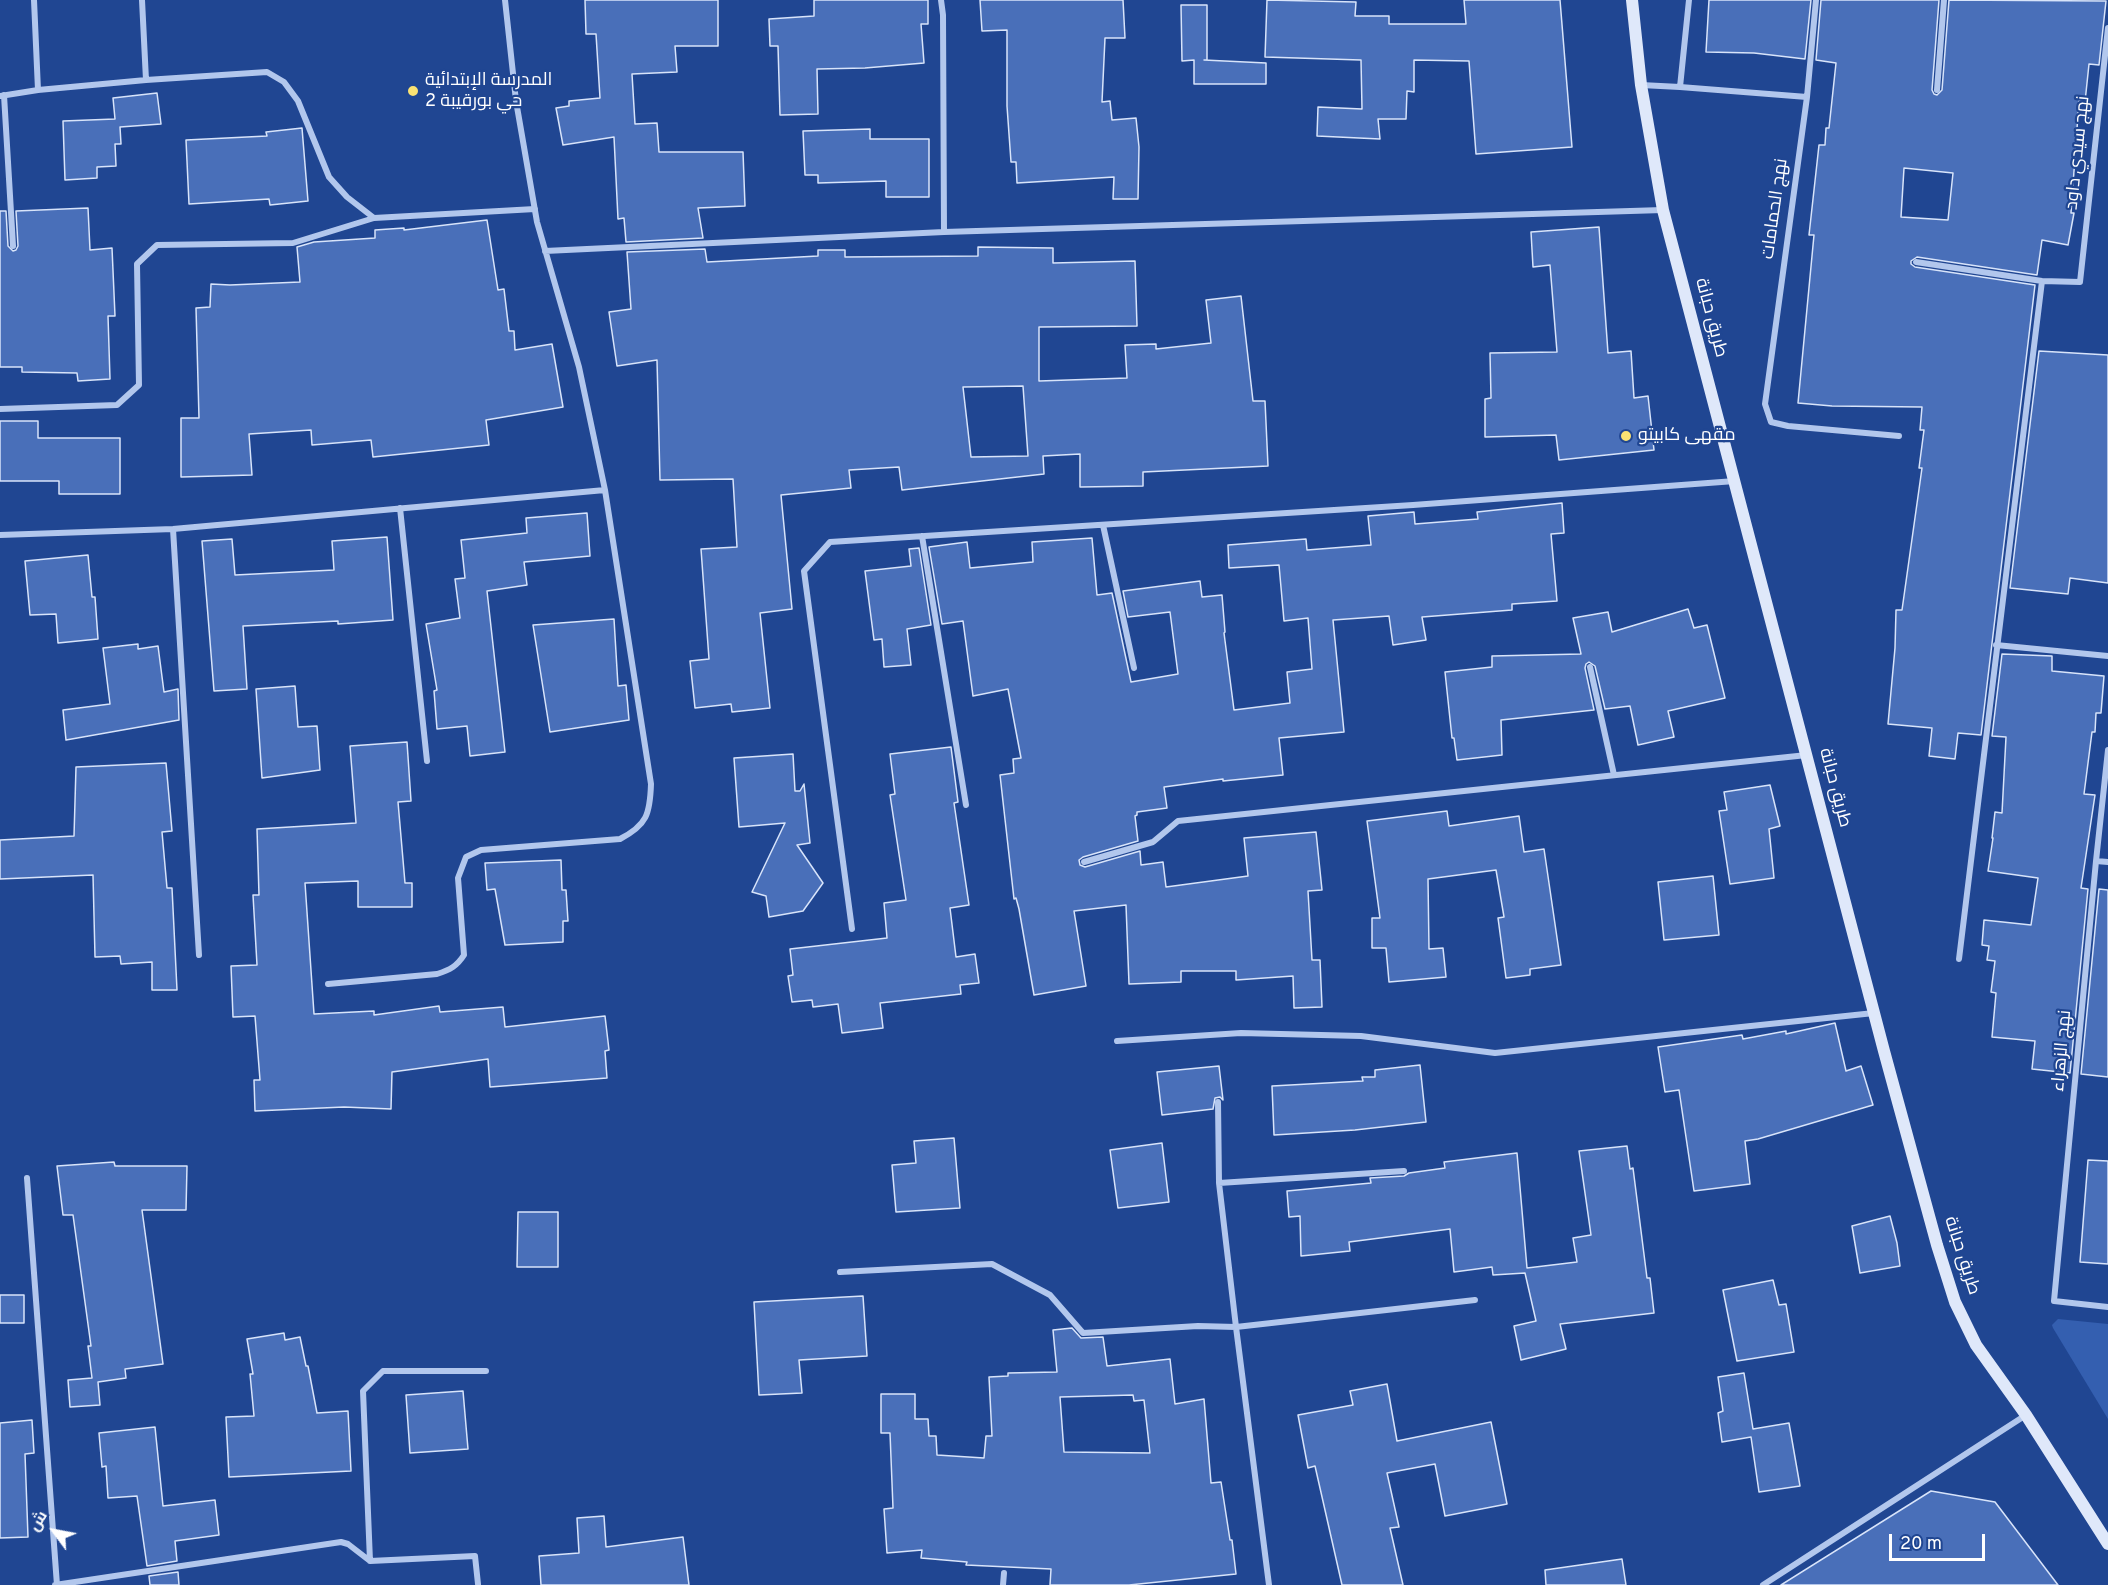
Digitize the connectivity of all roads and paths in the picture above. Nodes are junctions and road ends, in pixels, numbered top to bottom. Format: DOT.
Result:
graph roads {
  1 [pos="34,0"];
  2 [pos="142,0"];
  3 [pos="505,0"];
  4 [pos="941,0"];
  5 [pos="1632,0"];
  6 [pos="1689,0"];
  7 [pos="1816,0"];
  8 [pos="1944,0"];
  9 [pos="2108,28"];
  10 [pos="146,80"];
  11 [pos="1641,85"];
  12 [pos="1680,87"];
  13 [pos="38,90"];
  14 [pos="1937,90"];
  15 [pos="2,95"];
  16 [pos="1807,97"];
  17 [pos="535,209"];
  18 [pos="1663,210"];
  19 [pos="374,218"];
  20 [pos="944,232"];
  21 [pos="13,246"];
  22 [pos="545,251"];
  23 [pos="1916,262"];
  24 [pos="2042,281"];
  25 [pos="0,409"];
  26 [pos="1899,436"];
  27 [pos="1735,481"];
  28 [pos="605,490"];
  29 [pos="400,508"];
  30 [pos="1103,525"];
  31 [pos="173,530"];
  32 [pos="0,535"];
  33 [pos="922,537"];
  34 [pos="1996,645"];
  35 [pos="2108,656"];
  36 [pos="1590,667"];
  37 [pos="1134,668"];
  38 [pos="2108,750"];
  39 [pos="1807,755"];
  40 [pos="427,760"];
  41 [pos="1614,775"];
  42 [pos="966,805"];
  43 [pos="2096,861"];
  44 [pos="1084,862"];
  45 [pos="2108,862"];
  46 [pos="852,929"];
  47 [pos="199,955"];
  48 [pos="1959,959"];
  49 [pos="328,984"];
  50 [pos="1874,1013"];
  51 [pos="1118,1041"];
  52 [pos="1218,1101"];
  53 [pos="1404,1171"];
  54 [pos="27,1178"];
  55 [pos="1219,1183"];
  56 [pos="840,1272"];
  57 [pos="1476,1300"];
  58 [pos="2108,1307"];
  59 [pos="1236,1327"];
  60 [pos="486,1371"];
  61 [pos="2026,1415"];
  62 [pos="2108,1544"];
  63 [pos="370,1561"];
  64 [pos="1004,1573"];
  65 [pos="478,1584"];
  66 [pos="56,1585"];
  67 [pos="1003,1585"];
  68 [pos="1269,1585"];
  69 [pos="1763,1585"];
  1 -- 13 [label="street"];
  2 -- 10 [label="street"];
  3 -- 17 [label="street"];
  4 -- 20 [label="street"];
  5 -- 11 [label="street, طريق حبانة"];
  6 -- 12 [label="street"];
  7 -- 16 [label="street, نهج الحمامات"];
  8 -- 14 [label="street"];
  9 -- 24 [label="street, نهج سيدي داود"];
  10 -- 13 [label="street"];
  10 -- 19 [label="street"];
  11 -- 12 [label="street"];
  11 -- 18 [label="street, طريق حبانة"];
  12 -- 16 [label="street"];
  13 -- 15 [label="street"];
  15 -- 21 [label="street"];
  16 -- 26 [label="street, نهج الحمامات"];
  17 -- 19 [label="street"];
  17 -- 22 [label="street"];
  18 -- 20 [label="street"];
  18 -- 27 [label="street, طريق حبانة"];
  19 -- 25 [label="street"];
  20 -- 22 [label="street"];
  22 -- 28 [label="street"];
  23 -- 24 [label="street"];
  24 -- 34 [label="street"];
  27 -- 30 [label="street"];
  27 -- 39 [label="street, طريق حبانة"];
  28 -- 29 [label="street"];
  28 -- 49 [label="street"];
  29 -- 31 [label="street"];
  29 -- 40 [label="street"];
  30 -- 33 [label="street"];
  30 -- 37 [label="street"];
  31 -- 32 [label="street"];
  31 -- 47 [label="street"];
  33 -- 42 [label="street"];
  33 -- 46 [label="street"];
  34 -- 35 [label="street"];
  34 -- 48 [label="street"];
  36 -- 41 [label="street"];
  38 -- 43 [label="street, نهج الزهراء"];
  39 -- 41 [label="street"];
  39 -- 50 [label="street, طريق حبانة"];
  41 -- 44 [label="street"];
  43 -- 45 [label="street"];
  43 -- 58 [label="street, نهج الزهراء"];
  50 -- 51 [label="street"];
  50 -- 61 [label="street, طريق حبانة"];
  52 -- 55 [label="street"];
  53 -- 55 [label="street"];
  54 -- 66 [label="street"];
  55 -- 59 [label="street"];
  56 -- 59 [label="street"];
  57 -- 59 [label="street"];
  59 -- 68 [label="street"];
  60 -- 63 [label="street"];
  61 -- 62 [label="street, طريق حبانة"];
  61 -- 69 [label="street"];
  63 -- 65 [label="street"];
  63 -- 66 [label="street"];
  64 -- 67 [label="street"];
}
